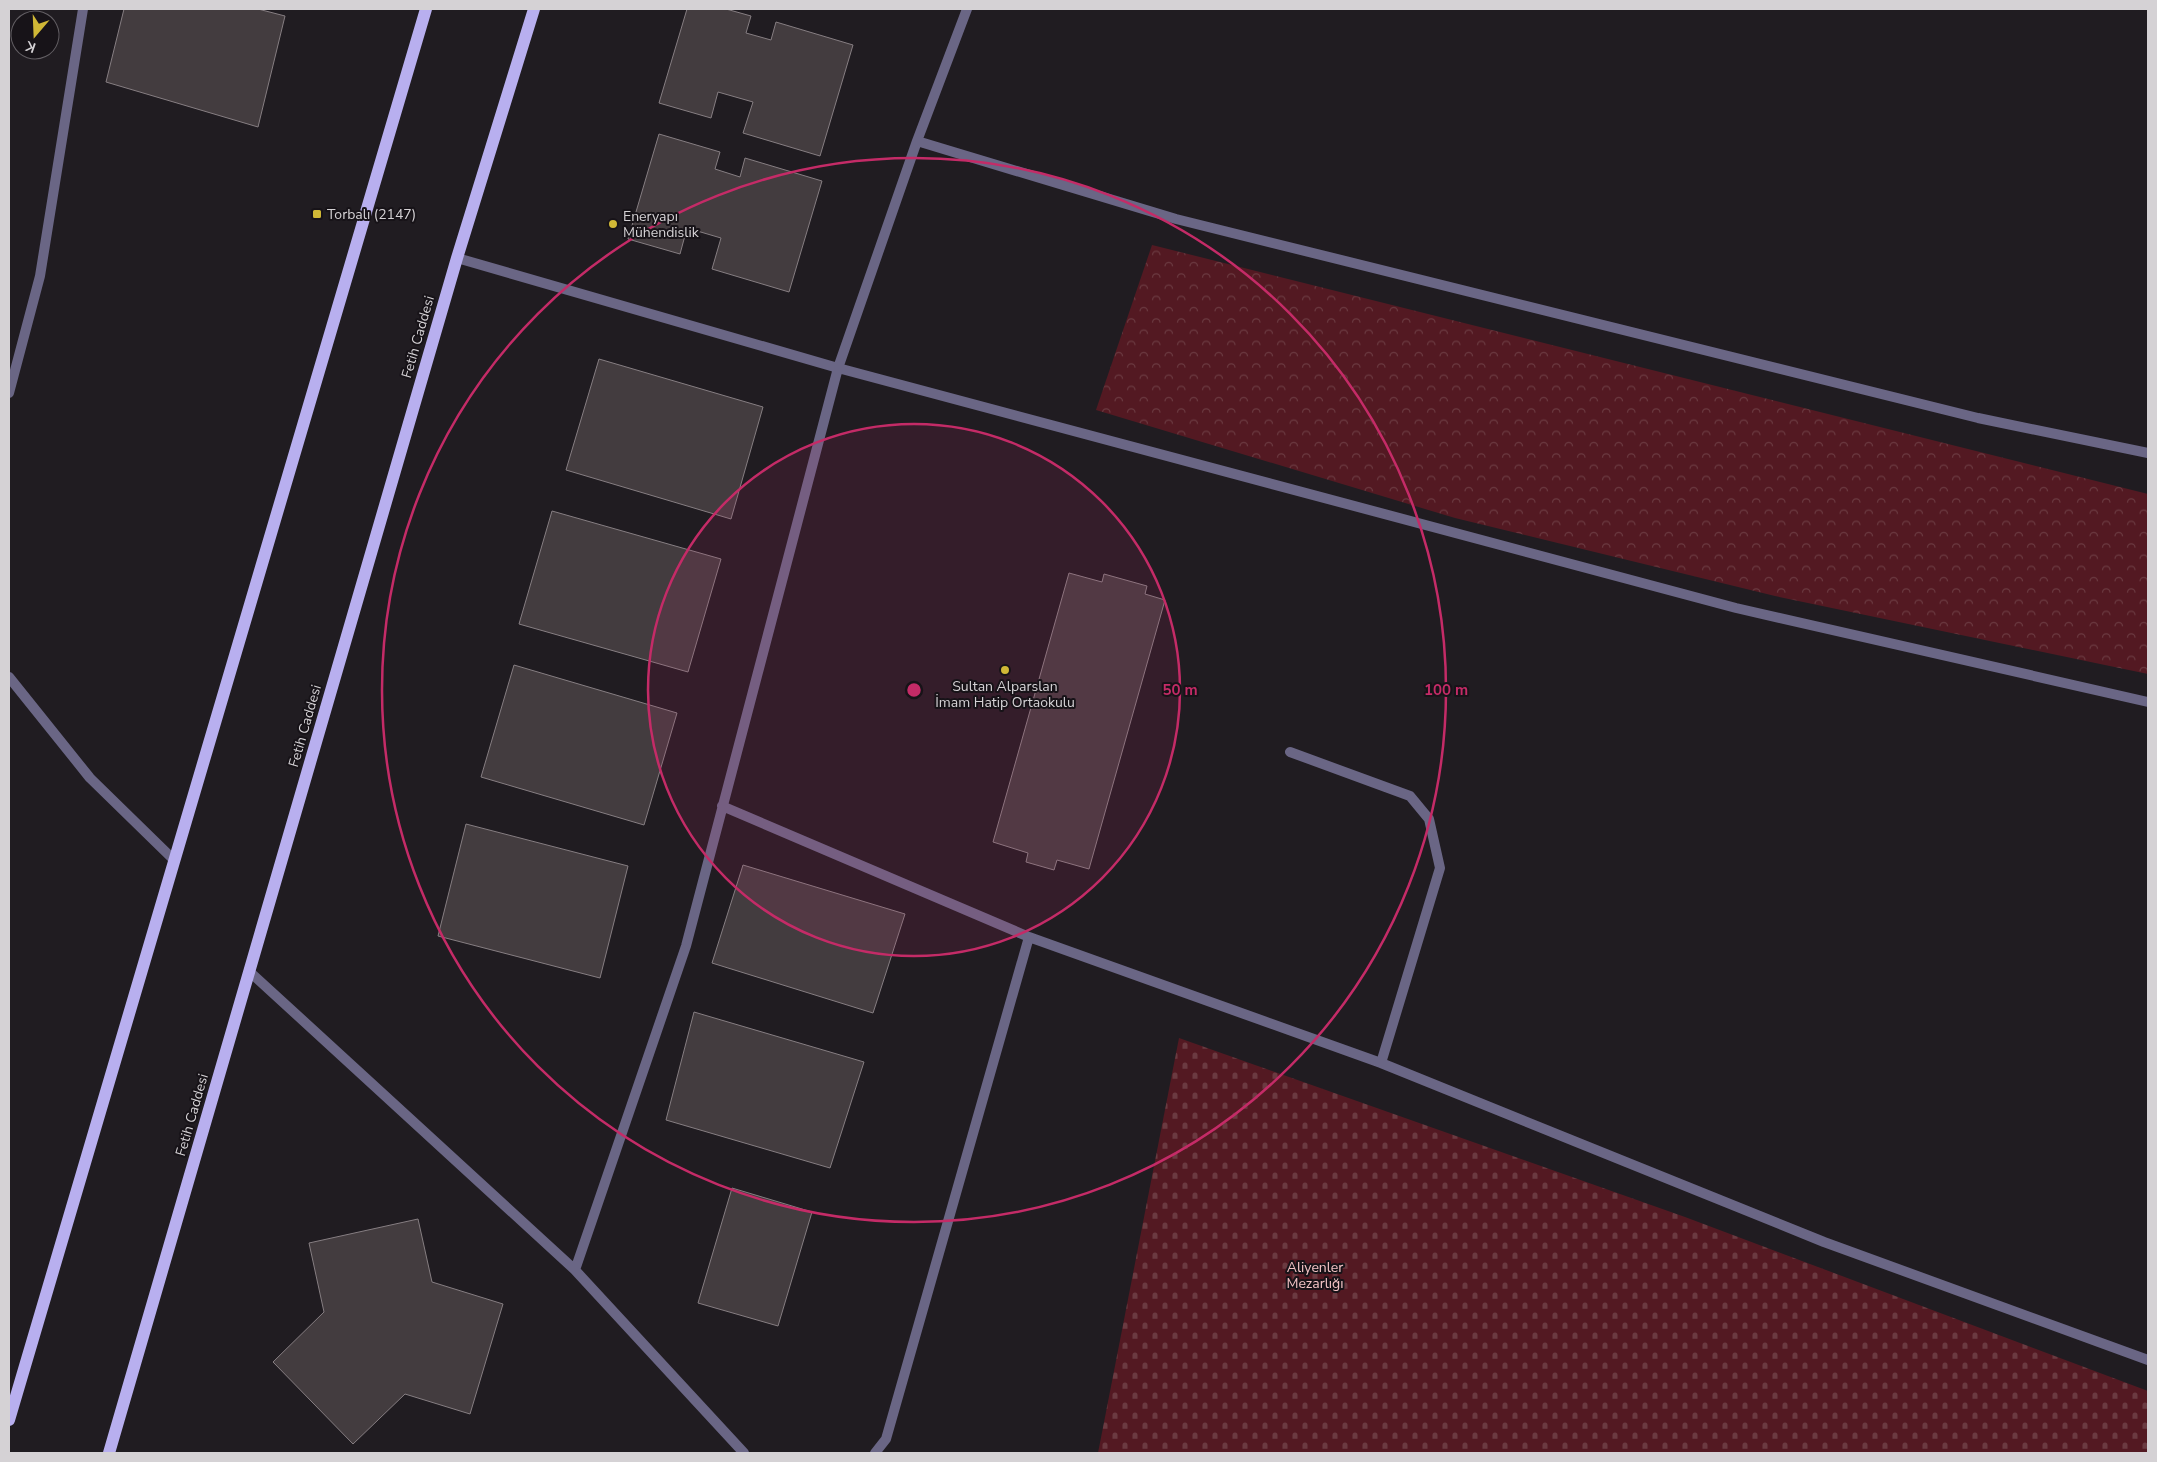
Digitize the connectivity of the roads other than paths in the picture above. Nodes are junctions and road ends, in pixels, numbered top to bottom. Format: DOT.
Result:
graph roads {
  1 [pos="83,9"];
  2 [pos="426,9"];
  3 [pos="534,9"];
  4 [pos="967,9"];
  5 [pos="917,141"];
  6 [pos="457,258"];
  7 [pos="838,368"];
  8 [pos="9,393"];
  9 [pos="2148,453"];
  10 [pos="9,676"];
  11 [pos="2148,702"];
  12 [pos="1290,752"];
  13 [pos="722,806"];
  14 [pos="174,860"];
  15 [pos="1030,937"];
  16 [pos="250,972"];
  17 [pos="1381,1063"];
  18 [pos="575,1270"];
  19 [pos="2148,1360"];
  20 [pos="9,1420"];
  21 [pos="109,1453"];
  22 [pos="744,1453"];
  23 [pos="875,1453"];
  1 -- 8 [label="street"];
  2 -- 14 [label="main road"];
  3 -- 6 [label="main road, Fetih Caddesi"];
  4 -- 5 [label="street"];
  5 -- 7 [label="street"];
  5 -- 9 [label="street"];
  6 -- 7 [label="street"];
  6 -- 16 [label="main road, Fetih Caddesi"];
  7 -- 11 [label="street"];
  7 -- 13 [label="street"];
  10 -- 14 [label="street"];
  12 -- 17 [label="street"];
  13 -- 15 [label="street"];
  13 -- 18 [label="street"];
  14 -- 20 [label="main road"];
  15 -- 17 [label="street"];
  15 -- 23 [label="street"];
  16 -- 18 [label="street"];
  16 -- 21 [label="main road, Fetih Caddesi"];
  17 -- 19 [label="street"];
  18 -- 22 [label="street"];
}
